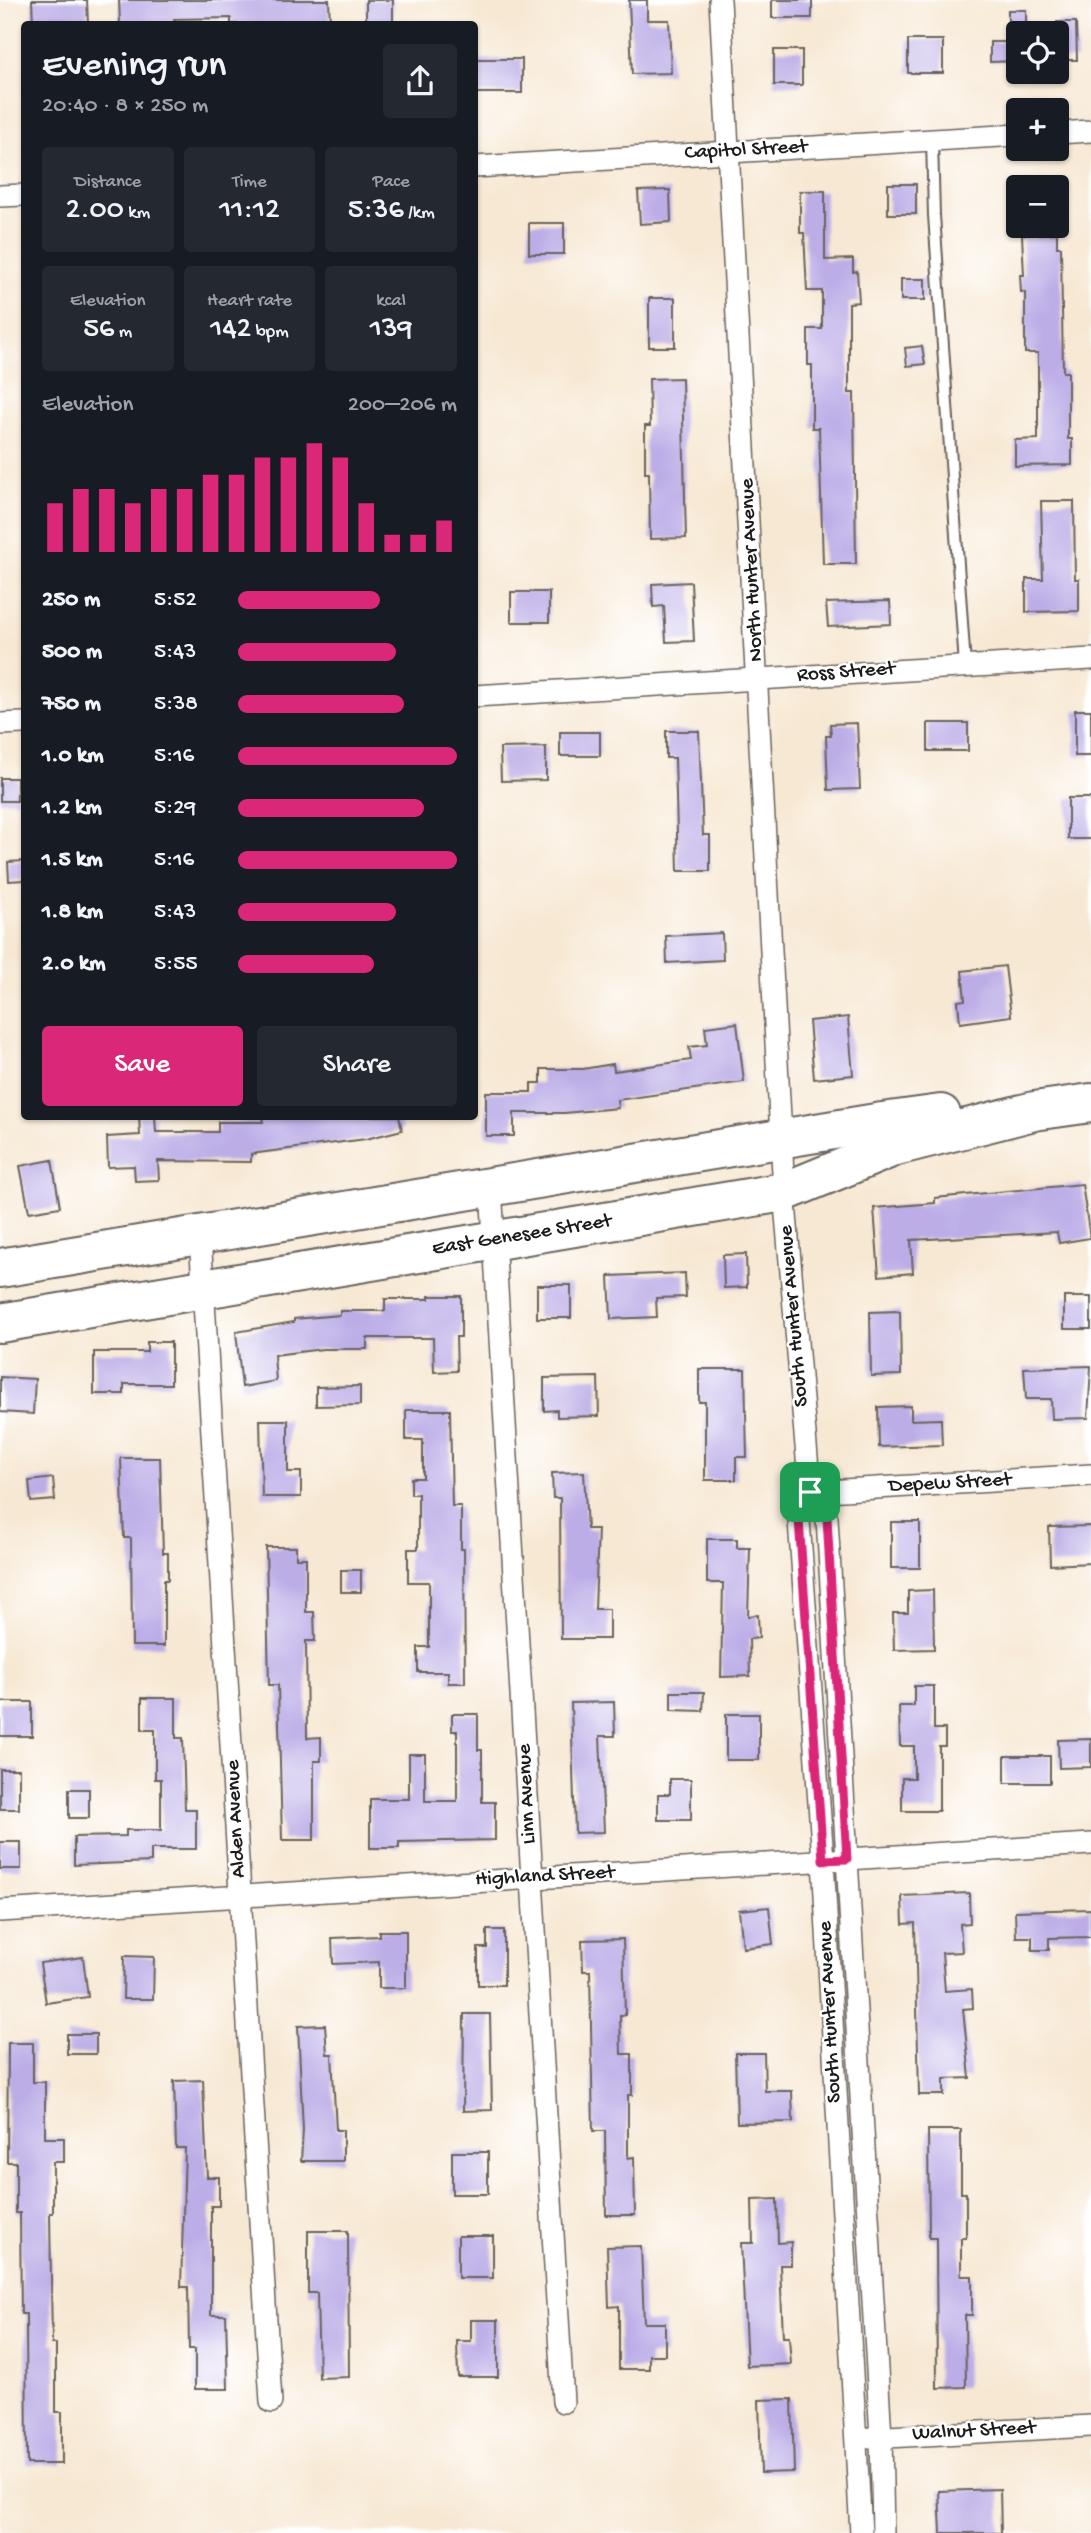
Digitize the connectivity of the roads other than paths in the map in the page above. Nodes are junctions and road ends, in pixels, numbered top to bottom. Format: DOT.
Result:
graph roads {
  1 [pos="720,0"];
  2 [pos="1091,131"];
  3 [pos="1069,132"];
  4 [pos="1006,136"];
  5 [pos="932,140"];
  6 [pos="729,153"];
  7 [pos="478,167"];
  8 [pos="21,195"];
  9 [pos="0,196"];
  10 [pos="1091,659"];
  11 [pos="965,666"];
  12 [pos="758,679"];
  13 [pos="478,696"];
  14 [pos="21,723"];
  15 [pos="0,724"];
  16 [pos="1091,1103"];
  17 [pos="1034,1111"];
  18 [pos="781,1139"];
  19 [pos="491,1187"];
  20 [pos="784,1192"];
  21 [pos="200,1236"];
  22 [pos="494,1240"];
  23 [pos="0,1268"];
  24 [pos="204,1290"];
  25 [pos="0,1323"];
  26 [pos="1091,1475"];
  27 [pos="810,1492"];
  28 [pos="832,1602"];
  29 [pos="805,1604"];
  30 [pos="837,1692"];
  31 [pos="811,1693"];
  32 [pos="1091,1844"];
  33 [pos="847,1859"];
  34 [pos="823,1860"];
  35 [pos="533,1878"];
  36 [pos="241,1895"];
  37 [pos="0,1911"];
  38 [pos="854,1975"];
  39 [pos="829,1977"];
  40 [pos="858,2058"];
  41 [pos="834,2059"];
  42 [pos="862,2126"];
  43 [pos="838,2129"];
  44 [pos="871,2273"];
  45 [pos="846,2274"];
  46 [pos="876,2349"];
  47 [pos="851,2350"];
  48 [pos="271,2402"];
  49 [pos="563,2402"];
  50 [pos="1091,2426"];
  51 [pos="881,2437"];
  52 [pos="856,2438"];
  53 [pos="861,2533"];
  54 [pos="883,2533"];
  1 -- 6 [label="street, North Hunter Avenue"];
  2 -- 3 [label="street"];
  4 -- 5 [label="street, Capitol Street"];
  5 -- 6 [label="street, Capitol Street"];
  5 -- 11 [label="lane"];
  6 -- 7 [label="street, Capitol Street"];
  6 -- 12 [label="street, North Hunter Avenue"];
  8 -- 9 [label="street"];
  10 -- 11 [label="street, Ross Street"];
  11 -- 12 [label="street, Ross Street"];
  12 -- 13 [label="street, Ross Street"];
  12 -- 18 [label="street, North Hunter Avenue"];
  14 -- 15 [label="street"];
  16 -- 17 [label="highway, East Genesee Street"];
  17 -- 18 [label="highway, East Genesee Street"];
  17 -- 20 [label="highway, East Genesee Street"];
  18 -- 19 [label="highway, East Genesee Street"];
  18 -- 20 [label="street, South Hunter Avenue"];
  19 -- 21 [label="highway, East Genesee Street"];
  19 -- 22 [label="street, Linn Avenue"];
  20 -- 22 [label="highway, East Genesee Street"];
  20 -- 27 [label="street, South Hunter Avenue"];
  21 -- 23 [label="highway, East Genesee Street"];
  21 -- 24 [label="street, Alden Avenue"];
  22 -- 24 [label="highway, East Genesee Street"];
  22 -- 35 [label="street, Linn Avenue"];
  24 -- 25 [label="highway, East Genesee Street"];
  24 -- 36 [label="street, Alden Avenue"];
  26 -- 27 [label="street, Depew Street"];
  27 -- 28 [label="street, South Hunter Avenue"];
  27 -- 29 [label="street, South Hunter Avenue"];
  28 -- 29 [label="lane"];
  28 -- 30 [label="street, South Hunter Avenue"];
  29 -- 31 [label="street, South Hunter Avenue"];
  30 -- 31 [label="lane"];
  30 -- 33 [label="street, South Hunter Avenue"];
  31 -- 34 [label="street, South Hunter Avenue"];
  32 -- 33 [label="street, Highland Street"];
  33 -- 34 [label="street, Highland Street"];
  33 -- 38 [label="street, South Hunter Avenue"];
  34 -- 35 [label="street, Highland Street"];
  34 -- 39 [label="street, South Hunter Avenue"];
  35 -- 36 [label="street, Highland Street"];
  35 -- 49 [label="street, Linn Avenue"];
  36 -- 37 [label="street, Highland Street"];
  36 -- 48 [label="street, Alden Avenue"];
  38 -- 39 [label="lane"];
  38 -- 40 [label="street, South Hunter Avenue"];
  39 -- 41 [label="street, South Hunter Avenue"];
  40 -- 41 [label="lane"];
  40 -- 42 [label="street, South Hunter Avenue"];
  41 -- 43 [label="street, South Hunter Avenue"];
  42 -- 43 [label="lane"];
  42 -- 44 [label="street, South Hunter Avenue"];
  43 -- 45 [label="street, South Hunter Avenue"];
  44 -- 45 [label="lane"];
  44 -- 46 [label="street, South Hunter Avenue"];
  45 -- 47 [label="street, South Hunter Avenue"];
  46 -- 47 [label="lane"];
  46 -- 51 [label="street, South Hunter Avenue"];
  47 -- 52 [label="street, South Hunter Avenue"];
  50 -- 51 [label="street, Walnut Street"];
  51 -- 52 [label="street, Walnut Street"];
  51 -- 54 [label="street, South Hunter Avenue"];
  52 -- 53 [label="street, South Hunter Avenue"];
}
